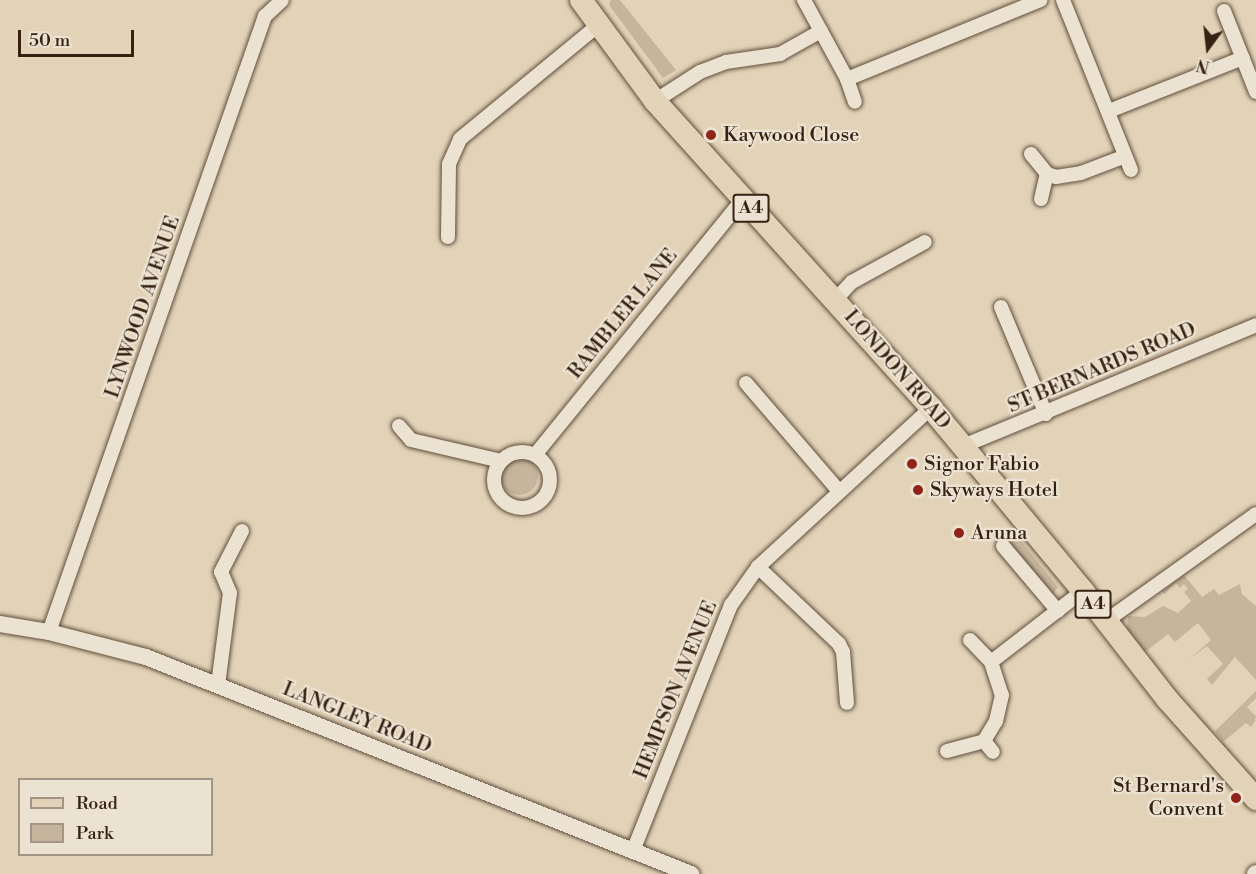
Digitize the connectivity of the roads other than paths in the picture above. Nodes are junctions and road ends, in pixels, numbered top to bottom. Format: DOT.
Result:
graph roads {
  1 [pos="282,0"];
  2 [pos="804,0"];
  3 [pos="1041,0"];
  4 [pos="1064,0"];
  5 [pos="586,2"];
  6 [pos="1224,11"];
  7 [pos="597,26"];
  8 [pos="821,31"];
  9 [pos="1243,58"];
  10 [pos="847,79"];
  11 [pos="1256,92"];
  12 [pos="655,101"];
  13 [pos="855,102"];
  14 [pos="1109,111"];
  15 [pos="1030,154"];
  16 [pos="1123,157"];
  17 [pos="1131,170"];
  18 [pos="1047,174"];
  19 [pos="742,199"];
  20 [pos="1041,200"];
  21 [pos="448,237"];
  22 [pos="925,242"];
  23 [pos="835,300"];
  24 [pos="1001,307"];
  25 [pos="1256,325"];
  26 [pos="746,384"];
  27 [pos="931,408"];
  28 [pos="1046,414"];
  29 [pos="399,426"];
  30 [pos="963,446"];
  31 [pos="535,455"];
  32 [pos="501,461"];
  33 [pos="838,490"];
  34 [pos="1256,514"];
  35 [pos="242,531"];
  36 [pos="1003,546"];
  37 [pos="758,567"];
  38 [pos="1083,591"];
  39 [pos="1058,611"];
  40 [pos="1106,621"];
  41 [pos="0,624"];
  42 [pos="49,632"];
  43 [pos="970,640"];
  44 [pos="991,662"];
  45 [pos="218,685"];
  46 [pos="847,703"];
  47 [pos="984,741"];
  48 [pos="947,751"];
  49 [pos="993,752"];
  50 [pos="1256,799"];
  51 [pos="633,850"];
  52 [pos="691,874"];
  1 -- 42 [label="street, LYNWOOD AVENUE"];
  2 -- 8 [label="street"];
  3 -- 10 [label="street"];
  4 -- 14 [label="street"];
  5 -- 7 [label="main road, LONDON ROAD / A4"];
  6 -- 9 [label="street"];
  7 -- 12 [label="main road, LONDON ROAD / A4"];
  7 -- 21 [label="street"];
  8 -- 10 [label="street"];
  8 -- 12 [label="street"];
  9 -- 11 [label="street"];
  9 -- 14 [label="street"];
  10 -- 13 [label="street"];
  12 -- 19 [label="main road, LONDON ROAD / A4"];
  14 -- 16 [label="street"];
  15 -- 18 [label="street"];
  16 -- 17 [label="street"];
  16 -- 18 [label="street"];
  18 -- 20 [label="street"];
  19 -- 23 [label="main road, LONDON ROAD / A4"];
  19 -- 31 [label="street, RAMBLER LANE"];
  22 -- 23 [label="street"];
  23 -- 27 [label="main road, LONDON ROAD / A4"];
  24 -- 28 [label="street"];
  25 -- 28 [label="street, ST BERNARDS ROAD"];
  26 -- 33 [label="street"];
  27 -- 30 [label="main road, LONDON ROAD / A4"];
  27 -- 33 [label="street, HEMPSON AVENUE"];
  28 -- 30 [label="street, ST BERNARDS ROAD"];
  29 -- 32 [label="street"];
  30 -- 38 [label="main road, LONDON ROAD / A4"];
  31 -- 32 [label="street"];
  31 -- 32 [label="street"];
  33 -- 37 [label="street, HEMPSON AVENUE"];
  34 -- 40 [label="street"];
  35 -- 45 [label="street"];
  36 -- 39 [label="street"];
  37 -- 46 [label="street"];
  37 -- 51 [label="street, HEMPSON AVENUE"];
  38 -- 39 [label="street"];
  38 -- 40 [label="main road, LONDON ROAD / A4"];
  39 -- 44 [label="street"];
  40 -- 50 [label="main road, LONDON ROAD / A4"];
  41 -- 42 [label="street, LANGLEY ROAD"];
  42 -- 45 [label="street, LANGLEY ROAD"];
  43 -- 44 [label="street"];
  44 -- 47 [label="street"];
  45 -- 51 [label="street, LANGLEY ROAD"];
  47 -- 48 [label="street"];
  47 -- 49 [label="street"];
  51 -- 52 [label="street, LANGLEY ROAD"];
}
